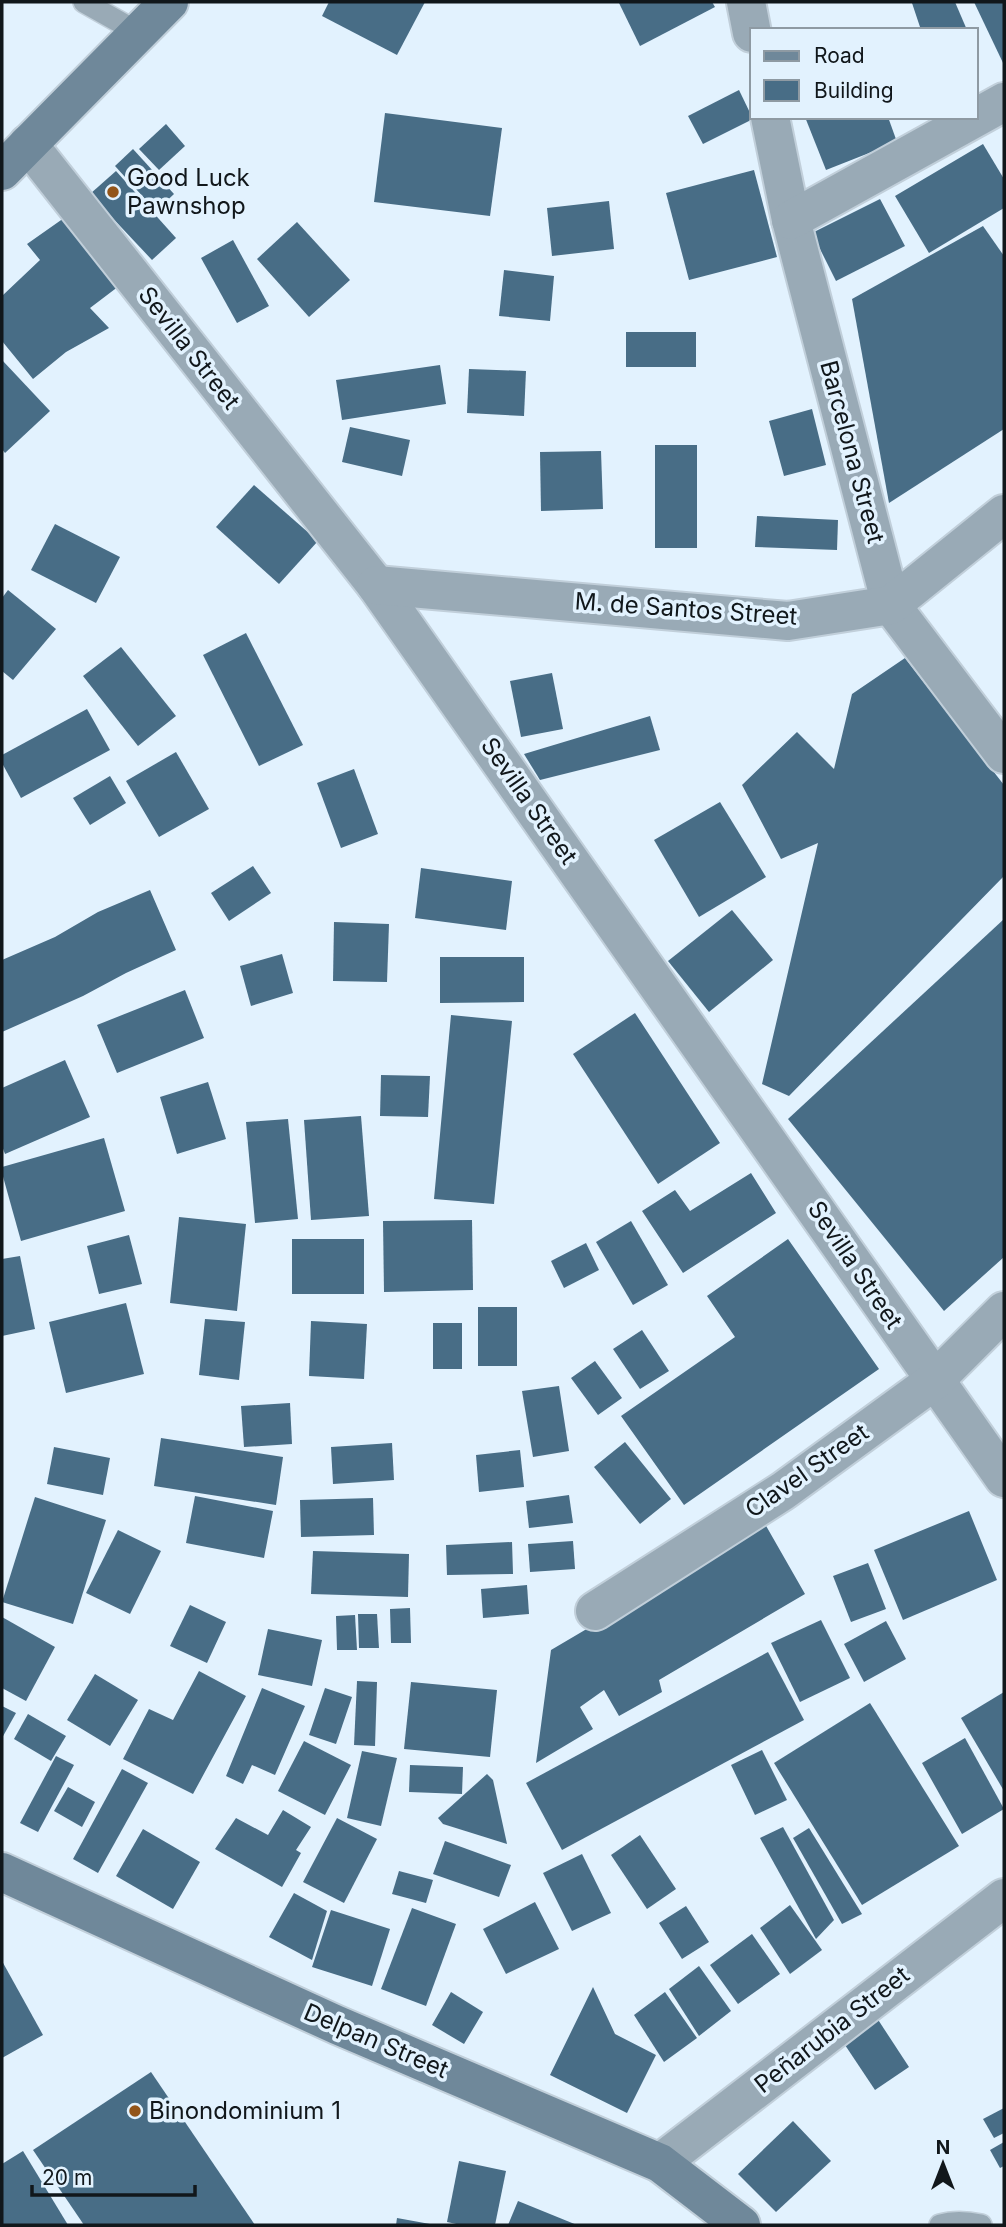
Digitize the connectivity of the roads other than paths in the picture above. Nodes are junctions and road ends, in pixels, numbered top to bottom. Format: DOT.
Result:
graph roads {
  1 [pos="84,2"];
  2 [pos="169,2"];
  3 [pos="746,2"];
  4 [pos="751,28"];
  5 [pos="139,33"];
  6 [pos="1004,102"];
  7 [pos="978,116"];
  8 [pos="770,119"];
  9 [pos="973,119"];
  10 [pos="28,144"];
  11 [pos="2,171"];
  12 [pos="791,220"];
  13 [pos="1004,514"];
  14 [pos="376,584"];
  15 [pos="891,605"];
  16 [pos="1004,754"];
  17 [pos="1004,1311"];
  18 [pos="934,1381"];
  19 [pos="1004,1478"];
  20 [pos="595,1611"];
  21 [pos="2,1872"];
  22 [pos="1004,1898"];
  23 [pos="660,2163"];
  24 [pos="741,2225"];
  25 [pos="940,2225"];
  26 [pos="981,2225"];
  1 -- 5 [label="lane"];
  2 -- 5 [label="street"];
  3 -- 4 [label="street"];
  5 -- 10 [label="street"];
  6 -- 7 [label="street"];
  8 -- 12 [label="street, Barcelona Street"];
  9 -- 12 [label="street"];
  10 -- 11 [label="street"];
  10 -- 14 [label="street, Sevilla Street"];
  12 -- 15 [label="street, Barcelona Street"];
  13 -- 15 [label="street"];
  14 -- 15 [label="street, M. de Santos Street"];
  14 -- 18 [label="street, Sevilla Street"];
  15 -- 16 [label="street, Barcelona Street"];
  17 -- 18 [label="street, Clavel Street"];
  18 -- 19 [label="street, Sevilla Street"];
  18 -- 20 [label="street, Clavel Street"];
  21 -- 23 [label="street, Delpan Street"];
  22 -- 23 [label="street, Peñarubia Street"];
  23 -- 24 [label="street, Delpan Street"];
  25 -- 26 [label="lane"];
}
